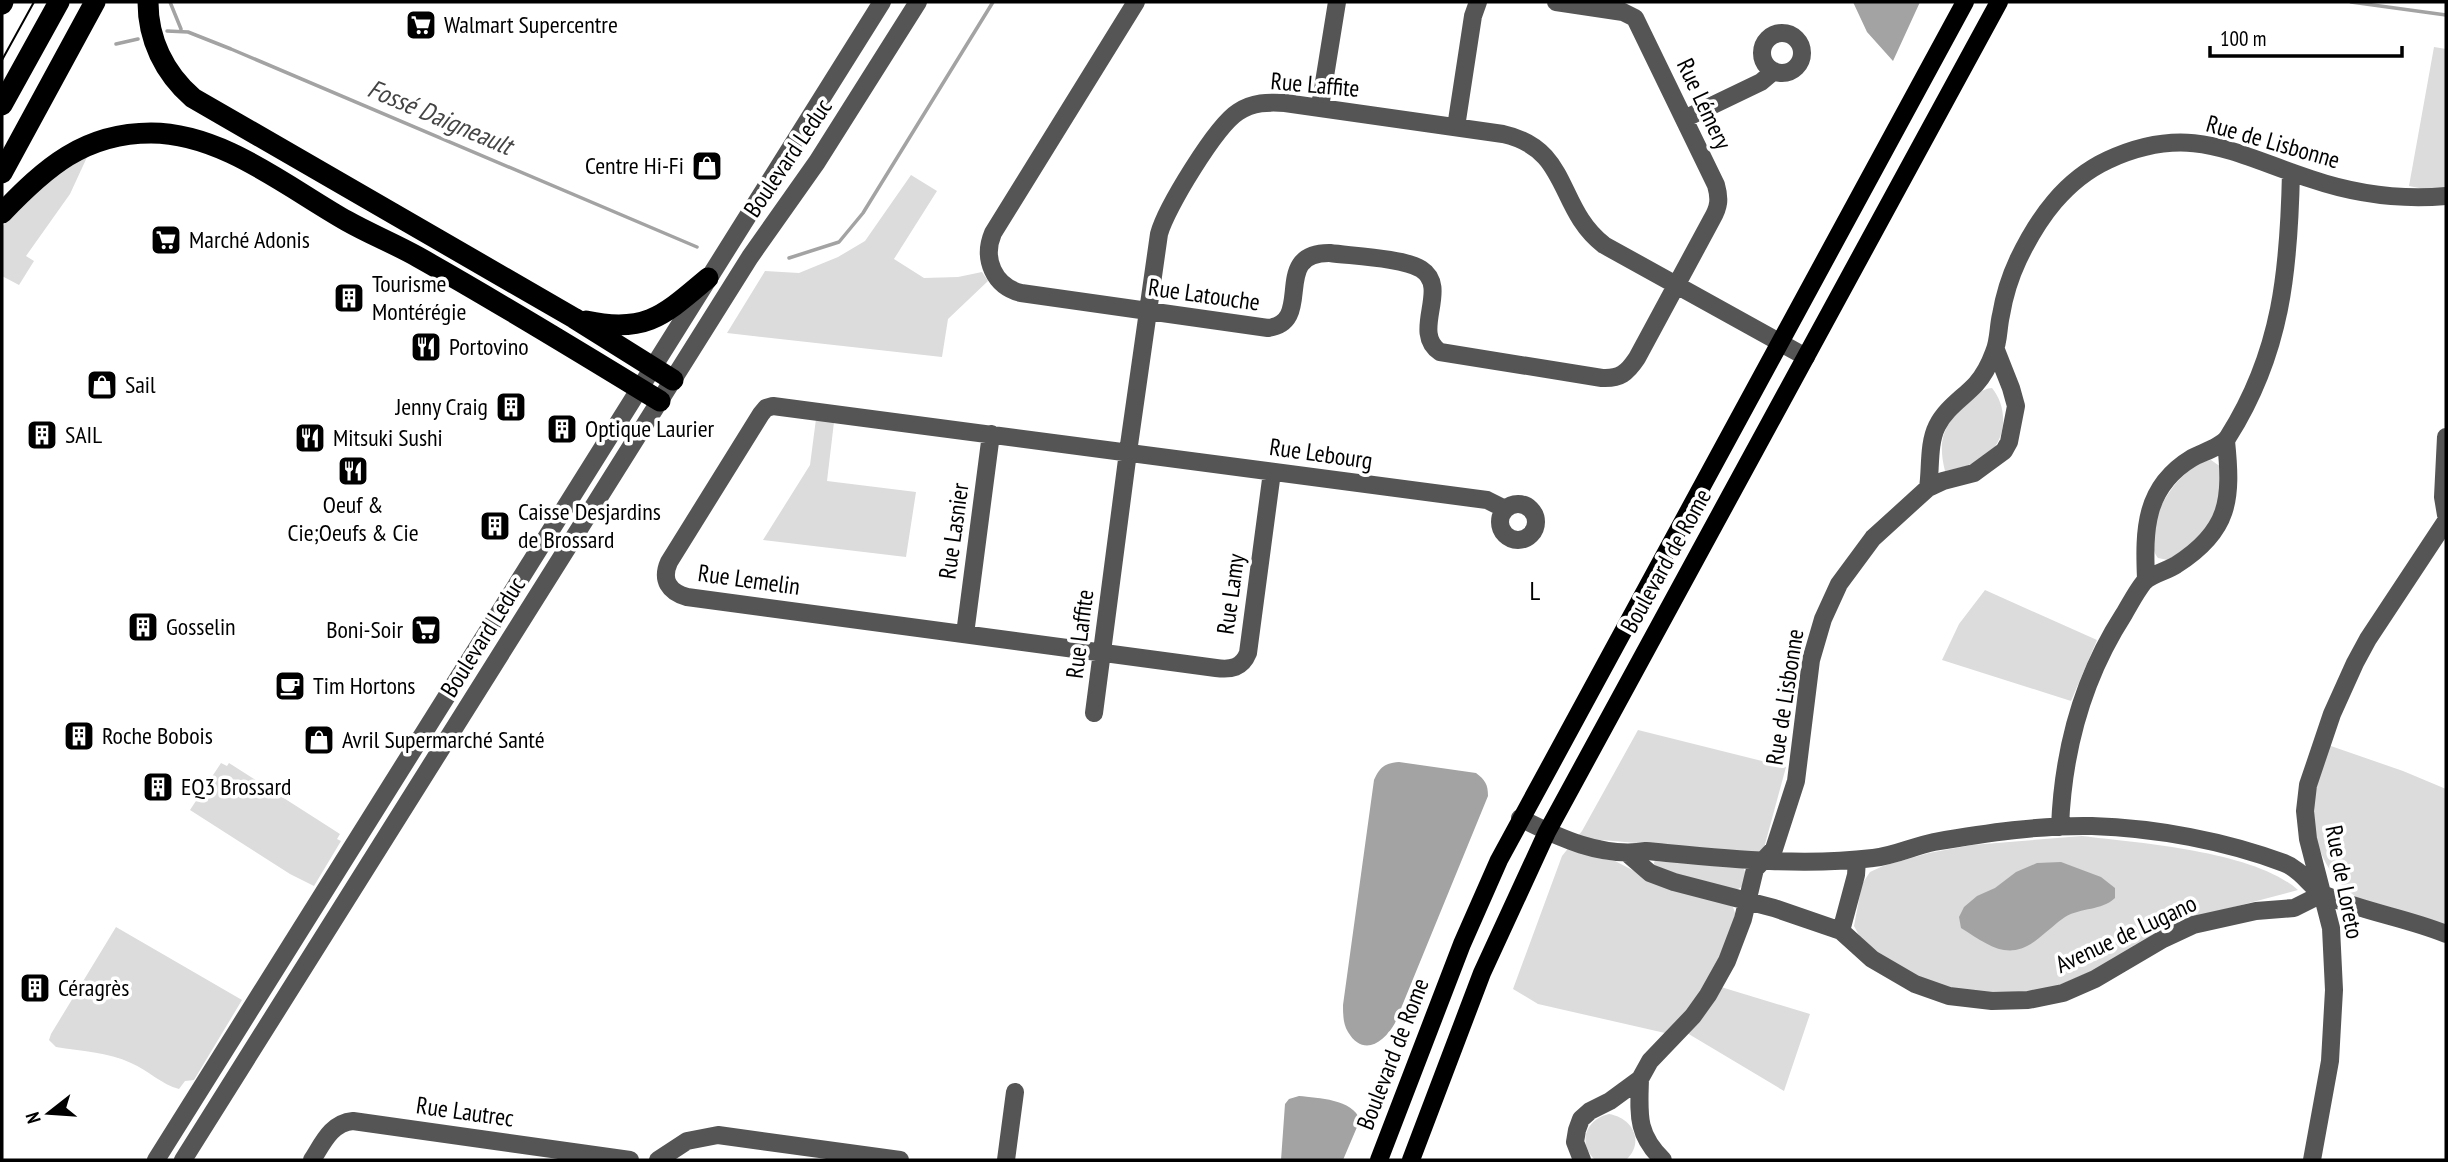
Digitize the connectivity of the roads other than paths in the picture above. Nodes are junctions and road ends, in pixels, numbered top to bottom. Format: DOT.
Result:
graph roads {
  1 [pos="59,2"];
  2 [pos="95,2"];
  3 [pos="148,2"];
  4 [pos="882,2"];
  5 [pos="918,2"];
  6 [pos="1136,2"];
  7 [pos="1337,2"];
  8 [pos="1478,2"];
  9 [pos="1556,2"];
  10 [pos="1965,2"];
  11 [pos="1999,2"];
  12 [pos="1774,71"];
  13 [pos="2,106"];
  14 [pos="1320,107"];
  15 [pos="1684,119"];
  16 [pos="1456,127"];
  17 [pos="2291,172"];
  18 [pos="2,173"];
  19 [pos="2446,196"];
  20 [pos="2,213"];
  21 [pos="708,278"];
  22 [pos="1676,286"];
  23 [pos="1148,312"];
  24 [pos="574,318"];
  25 [pos="1779,342"];
  26 [pos="1996,349"];
  27 [pos="1806,357"];
  28 [pos="653,368"];
  29 [pos="673,380"];
  30 [pos="640,389"];
  31 [pos="660,401"];
  32 [pos="991,434"];
  33 [pos="2446,437"];
  34 [pos="2226,441"];
  35 [pos="1128,452"];
  36 [pos="1272,472"];
  37 [pos="1928,488"];
  38 [pos="1505,509"];
  39 [pos="2446,518"];
  40 [pos="2146,579"];
  41 [pos="965,634"];
  42 [pos="1102,653"];
  43 [pos="1094,713"];
  44 [pos="1520,818"];
  45 [pos="2060,827"];
  46 [pos="1547,832"];
  47 [pos="1628,854"];
  48 [pos="1857,860"];
  49 [pos="1763,861"];
  50 [pos="2322,894"];
  51 [pos="1747,902"];
  52 [pos="1841,931"];
  53 [pos="2446,934"];
  54 [pos="1640,1079"];
  55 [pos="1015,1092"];
  56 [pos="156,1160"];
  57 [pos="183,1160"];
  58 [pos="312,1160"];
  59 [pos="630,1160"];
  60 [pos="658,1160"];
  61 [pos="900,1160"];
  62 [pos="1006,1160"];
  63 [pos="1379,1160"];
  64 [pos="1411,1160"];
  65 [pos="1582,1160"];
  66 [pos="1663,1160"];
  67 [pos="2312,1160"];
  1 -- 13 [label="highway"];
  2 -- 18 [label="highway"];
  3 -- 24 [label="highway"];
  4 -- 21 [label="street, Boulevard Leduc"];
  5 -- 29 [label="street, Boulevard Leduc"];
  6 -- 23 [label="street, Rue Latouche"];
  7 -- 14 [label="street"];
  8 -- 16 [label="street"];
  9 -- 15 [label="street, Rue Lémery"];
  10 -- 25 [label="main road, Boulevard de Rome"];
  11 -- 27 [label="main road, Boulevard de Rome"];
  12 -- 15 [label="street"];
  14 -- 16 [label="street, Rue Laffite"];
  14 -- 23 [label="street, Rue Laffite"];
  15 -- 22 [label="street, Rue Lémery"];
  16 -- 22 [label="street, Rue Laffite"];
  17 -- 19 [label="street, Rue de Lisbonne"];
  17 -- 26 [label="street, Rue de Lisbonne"];
  17 -- 34 [label="street"];
  20 -- 30 [label="highway"];
  21 -- 24 [label="highway"];
  21 -- 28 [label="street, Boulevard Leduc"];
  22 -- 23 [label="street, Rue Latouche"];
  22 -- 25 [label="street, Rue Laffite"];
  23 -- 35 [label="street, Rue Laffite"];
  24 -- 28 [label="highway"];
  25 -- 27 [label="street, Rue Laffite"];
  25 -- 44 [label="main road, Boulevard de Rome"];
  26 -- 37 [label="street, Rue de Lisbonne"];
  26 -- 37 [label="street, Rue de Lisbonne"];
  27 -- 46 [label="main road, Boulevard de Rome"];
  28 -- 29 [label="highway"];
  28 -- 30 [label="street, Boulevard Leduc"];
  29 -- 31 [label="street, Boulevard Leduc"];
  30 -- 31 [label="highway"];
  30 -- 56 [label="street, Boulevard Leduc"];
  31 -- 57 [label="street, Boulevard Leduc"];
  32 -- 35 [label="street, Rue Lemelin"];
  32 -- 41 [label="street, Rue Lasnier"];
  32 -- 41 [label="street, Rue Lemelin"];
  33 -- 39 [label="street, Rue de Loreto"];
  34 -- 40 [label="street"];
  34 -- 40 [label="street"];
  35 -- 36 [label="street, Rue Lebourg"];
  35 -- 42 [label="street, Rue Laffite"];
  36 -- 38 [label="street, Rue Lebourg"];
  36 -- 42 [label="street, Rue Lamy"];
  37 -- 49 [label="street, Rue de Lisbonne"];
  39 -- 50 [label="street, Rue de Loreto"];
  40 -- 45 [label="street"];
  41 -- 42 [label="street, Rue Lemelin"];
  42 -- 43 [label="street, Rue Laffite"];
  44 -- 46 [label="street, Avenue de Lugano"];
  44 -- 63 [label="main road, Boulevard de Rome"];
  45 -- 48 [label="street, Avenue de Lugano"];
  45 -- 50 [label="street, Avenue de Lugano"];
  46 -- 47 [label="street, Avenue de Lugano"];
  46 -- 64 [label="main road, Boulevard de Rome"];
  47 -- 49 [label="street, Avenue de Lugano"];
  47 -- 51 [label="street, Avenue de Lugano"];
  48 -- 49 [label="street, Avenue de Lugano"];
  48 -- 52 [label="street"];
  49 -- 51 [label="street, Rue de Lisbonne"];
  50 -- 52 [label="street, Avenue de Lugano"];
  50 -- 53 [label="street, Avenue de Lugano"];
  50 -- 67 [label="street, Rue de Loreto"];
  51 -- 52 [label="street, Avenue de Lugano"];
  51 -- 54 [label="street, Rue de Lisbonne"];
  54 -- 65 [label="street, Rue de Lisbonne"];
  54 -- 66 [label="street"];
  55 -- 62 [label="street"];
  58 -- 59 [label="street, Rue Lautrec"];
  60 -- 61 [label="street"];
}
